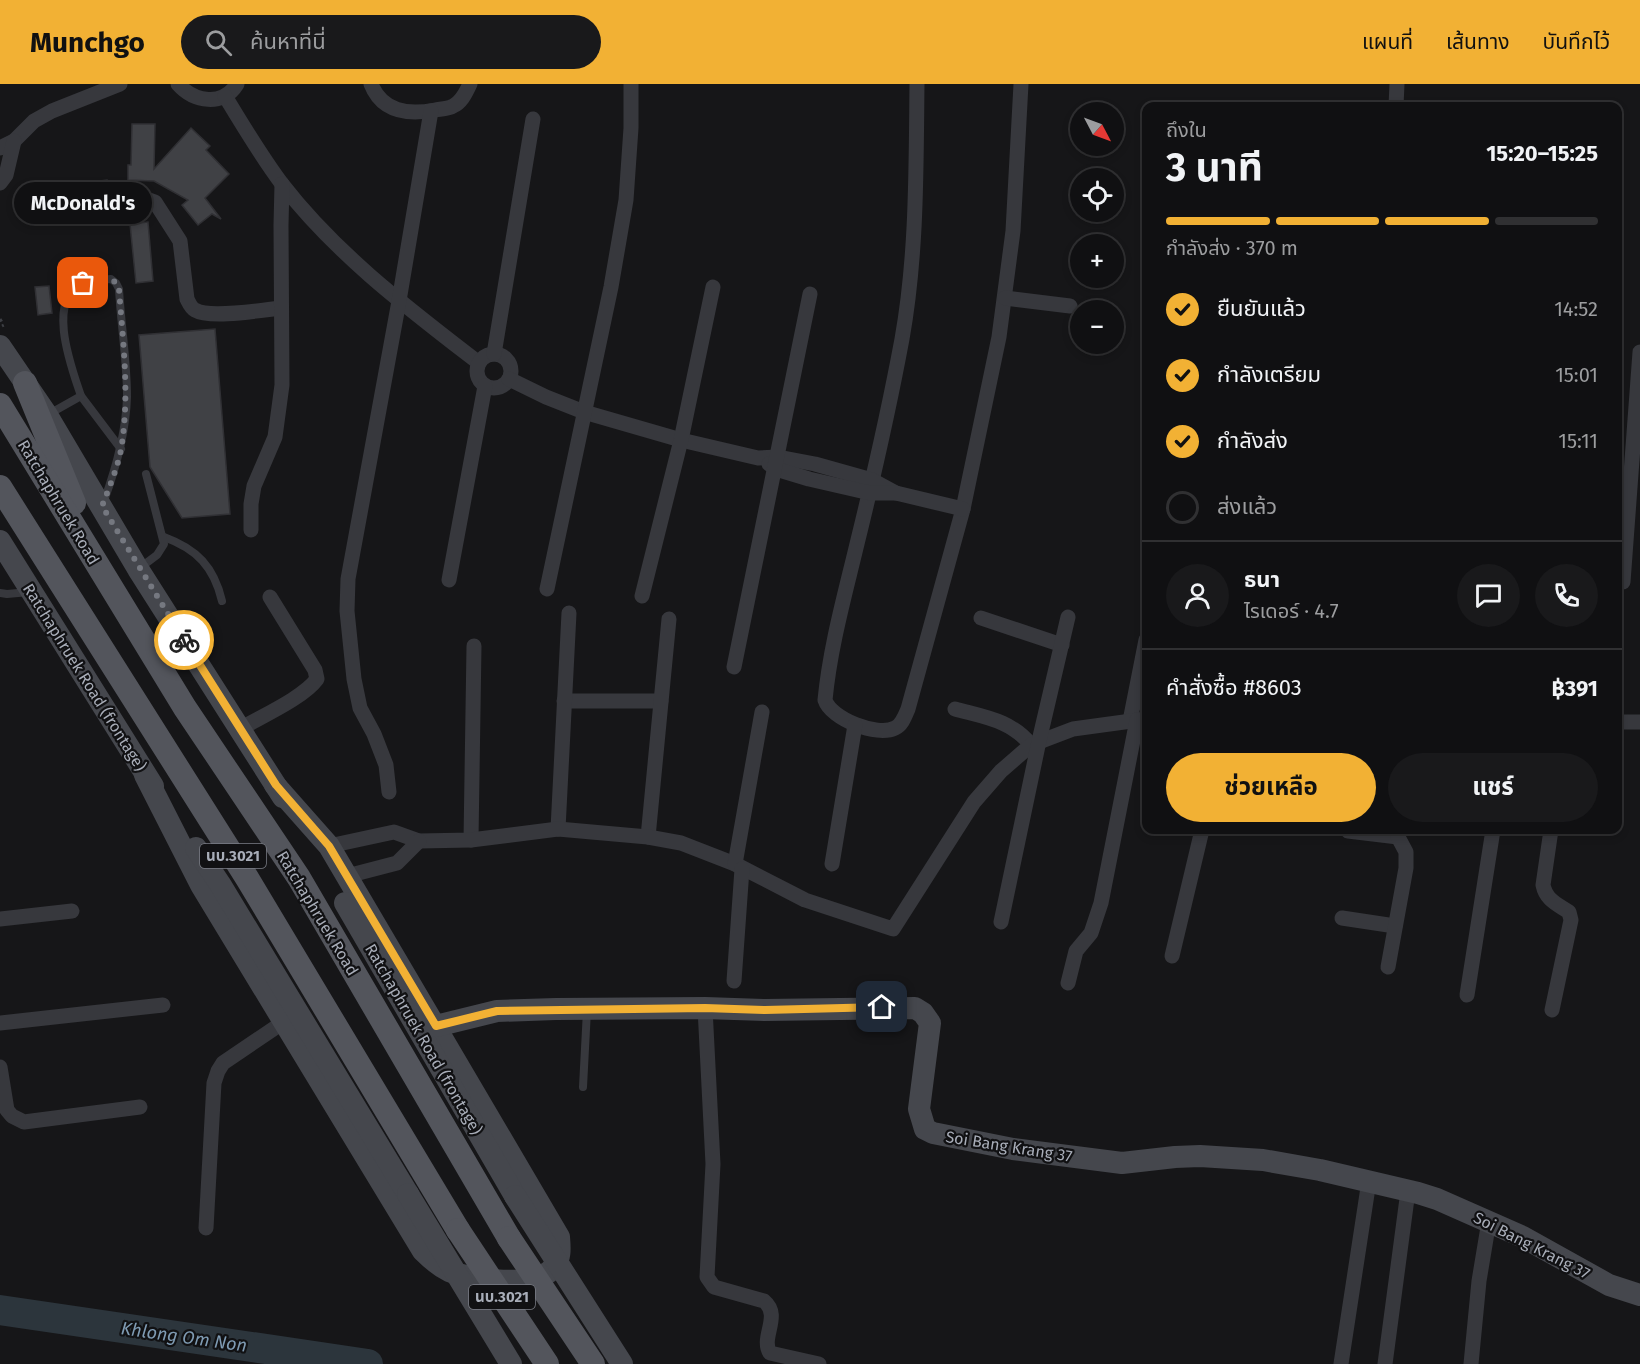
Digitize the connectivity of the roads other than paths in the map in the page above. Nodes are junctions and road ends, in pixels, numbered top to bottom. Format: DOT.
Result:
graph roads {
  1 [pos="120,84"];
  2 [pos="178,84"];
  3 [pos="237,84"];
  4 [pos="371,84"];
  5 [pos="470,84"];
  6 [pos="631,84"];
  7 [pos="917,84"];
  8 [pos="1021,84"];
  9 [pos="1397,84"];
  10 [pos="225,96"];
  11 [pos="1396,102"];
  12 [pos="431,111"];
  13 [pos="533,119"];
  14 [pos="14,141"];
  15 [pos="0,148"];
  16 [pos="0,183"];
  17 [pos="282,184"];
  18 [pos="135,195"];
  19 [pos="713,287"];
  20 [pos="810,294"];
  21 [pos="1005,298"];
  22 [pos="399,301"];
  23 [pos="1070,306"];
  24 [pos="281,308"];
  25 [pos="2,336"];
  26 [pos="1640,352"];
  27 [pos="494,354"];
  28 [pos="479,363"];
  29 [pos="509,379"];
  30 [pos="25,383"];
  31 [pos="485,386"];
  32 [pos="81,396"];
  33 [pos="0,405"];
  34 [pos="584,412"];
  35 [pos="47,415"];
  36 [pos="681,440"];
  37 [pos="121,449"];
  38 [pos="777,463"];
  39 [pos="146,474"];
  40 [pos="0,487"];
  41 [pos="871,487"];
  42 [pos="102,506"];
  43 [pos="963,509"];
  44 [pos="0,515"];
  45 [pos="251,530"];
  46 [pos="164,537"];
  47 [pos="0,541"];
  48 [pos="100,568"];
  49 [pos="138,568"];
  50 [pos="449,580"];
  51 [pos="1623,582"];
  52 [pos="547,589"];
  53 [pos="65,590"];
  54 [pos="0,592"];
  55 [pos="33,592"];
  56 [pos="642,596"];
  57 [pos="270,597"];
  58 [pos="222,601"];
  59 [pos="569,613"];
  60 [pos="1068,617"];
  61 [pos="981,618"];
  62 [pos="669,619"];
  63 [pos="1062,645"];
  64 [pos="474,646"];
  65 [pos="734,667"];
  66 [pos="1142,680"];
  67 [pos="564,701"];
  68 [pos="661,701"];
  69 [pos="955,709"];
  70 [pos="762,712"];
  71 [pos="1138,720"];
  72 [pos="1622,722"];
  73 [pos="1640,722"];
  74 [pos="855,725"];
  75 [pos="240,729"];
  76 [pos="1035,743"];
  77 [pos="145,775"];
  78 [pos="276,785"];
  79 [pos="388,792"];
  80 [pos="558,829"];
  81 [pos="1201,834"];
  82 [pos="1399,834"];
  83 [pos="1492,834"];
  84 [pos="1550,834"];
  85 [pos="648,837"];
  86 [pos="471,840"];
  87 [pos="419,841"];
  88 [pos="329,846"];
  89 [pos="832,864"];
  90 [pos="738,867"];
  91 [pos="347,876"];
  92 [pos="72,911"];
  93 [pos="1342,918"];
  94 [pos="0,919"];
  95 [pos="1001,922"];
  96 [pos="1395,926"];
  97 [pos="1172,956"];
  98 [pos="1388,967"];
  99 [pos="734,981"];
  100 [pos="1068,983"];
  101 [pos="1467,995"];
  102 [pos="163,1005"];
  103 [pos="587,1008"];
  104 [pos="705,1008"];
  105 [pos="1552,1010"];
  106 [pos="285,1021"];
  107 [pos="0,1023"];
  108 [pos="436,1026"];
  109 [pos="0,1067"];
  110 [pos="583,1087"];
  111 [pos="140,1107"];
  112 [pos="1369,1181"];
  113 [pos="1408,1191"];
  114 [pos="1488,1221"];
  115 [pos="206,1228"];
  116 [pos="1640,1295"];
  117 [pos="511,1364"];
  118 [pos="547,1364"];
  119 [pos="593,1364"];
  120 [pos="622,1364"];
  121 [pos="819,1364"];
  122 [pos="1341,1364"];
  123 [pos="1385,1364"];
  124 [pos="1471,1364"];
  1 -- 14 [label="street"];
  2 -- 10 [label="street"];
  3 -- 10 [label="street"];
  4 -- 12 [label="street"];
  5 -- 12 [label="street"];
  6 -- 34 [label="street"];
  7 -- 41 [label="street"];
  8 -- 21 [label="street"];
  9 -- 11 [label="street"];
  10 -- 17 [label="street"];
  12 -- 22 [label="street"];
  13 -- 27 [label="street"];
  14 -- 15 [label="street"];
  14 -- 16 [label="street"];
  17 -- 22 [label="street"];
  17 -- 24 [label="street"];
  18 -- 24 [label="street"];
  19 -- 36 [label="street"];
  20 -- 38 [label="street"];
  21 -- 23 [label="street"];
  21 -- 43 [label="street"];
  22 -- 28 [label="street"];
  22 -- 79 [label="street"];
  24 -- 45 [label="street"];
  25 -- 30 [label="main road, Ratchaphruek Road (frontage)"];
  26 -- 51 [label="street"];
  27 -- 28 [label="street"];
  27 -- 29 [label="street"];
  28 -- 31 [label="street"];
  29 -- 31 [label="street"];
  29 -- 34 [label="street"];
  30 -- 35 [label="main road, Ratchaphruek Road (frontage)"];
  30 -- 48 [label="main road"];
  31 -- 50 [label="street"];
  32 -- 35 [label="lane"];
  32 -- 37 [label="lane"];
  32 -- 37 [label="lane"];
  33 -- 48 [label="main road, Ratchaphruek Road / นบ.3021"];
  34 -- 36 [label="street"];
  34 -- 52 [label="street"];
  35 -- 42 [label="main road, Ratchaphruek Road (frontage)"];
  36 -- 38 [label="street"];
  36 -- 56 [label="street"];
  37 -- 42 [label="lane"];
  38 -- 41 [label="street"];
  38 -- 65 [label="street"];
  39 -- 46 [label="lane"];
  40 -- 53 [label="main road, นบ.3021"];
  41 -- 43 [label="street"];
  41 -- 74 [label="street"];
  42 -- 49 [label="main road, Ratchaphruek Road (frontage)"];
  43 -- 74 [label="street"];
  44 -- 53 [label="main road"];
  46 -- 49 [label="lane"];
  46 -- 58 [label="lane"];
  47 -- 55 [label="main road, Ratchaphruek Road (frontage) / นบ.3021"];
  48 -- 119 [label="main road, Ratchaphruek Road / นบ.3021, bridge"];
  49 -- 75 [label="main road, Ratchaphruek Road (frontage)"];
  53 -- 118 [label="main road, นบ.3021, bridge"];
  54 -- 55 [label="lane"];
  55 -- 77 [label="main road, Ratchaphruek Road (frontage) / นบ.3021"];
  57 -- 75 [label="street"];
  59 -- 67 [label="street"];
  60 -- 63 [label="street"];
  61 -- 63 [label="street"];
  62 -- 68 [label="street"];
  63 -- 76 [label="street"];
  64 -- 86 [label="street"];
  66 -- 71 [label="street"];
  67 -- 68 [label="street"];
  67 -- 80 [label="street"];
  68 -- 85 [label="street"];
  69 -- 76 [label="street"];
  70 -- 90 [label="street"];
  71 -- 76 [label="street"];
  71 -- 100 [label="street"];
  72 -- 73 [label="street"];
  74 -- 89 [label="street"];
  75 -- 78 [label="main road, Ratchaphruek Road (frontage)"];
  76 -- 90 [label="street"];
  76 -- 95 [label="street"];
  77 -- 106 [label="main road"];
  77 -- 117 [label="main road, Ratchaphruek Road (frontage) / นบ.3021, bridge"];
  78 -- 88 [label="main road"];
  78 -- 120 [label="main road, Ratchaphruek Road (frontage), bridge"];
  80 -- 85 [label="street"];
  80 -- 86 [label="street"];
  81 -- 97 [label="street"];
  82 -- 96 [label="street"];
  83 -- 101 [label="street"];
  84 -- 105 [label="street"];
  85 -- 90 [label="street"];
  86 -- 87 [label="street"];
  87 -- 88 [label="street"];
  87 -- 91 [label="street"];
  88 -- 91 [label="main road"];
  90 -- 99 [label="street"];
  91 -- 108 [label="main road"];
  92 -- 94 [label="street"];
  93 -- 96 [label="street"];
  96 -- 98 [label="street"];
  102 -- 107 [label="street"];
  103 -- 104 [label="main road, Soi Bang Krang 37"];
  103 -- 108 [label="main road, Soi Bang Krang 37"];
  103 -- 110 [label="lane"];
  104 -- 112 [label="main road, Soi Bang Krang 37"];
  104 -- 121 [label="street"];
  106 -- 108 [label="main road"];
  106 -- 115 [label="street"];
  109 -- 111 [label="street"];
  112 -- 113 [label="main road, Soi Bang Krang 37"];
  112 -- 122 [label="street"];
  113 -- 114 [label="main road, Soi Bang Krang 37"];
  113 -- 123 [label="street"];
  114 -- 116 [label="main road, Soi Bang Krang 37"];
  114 -- 124 [label="street"];
}
